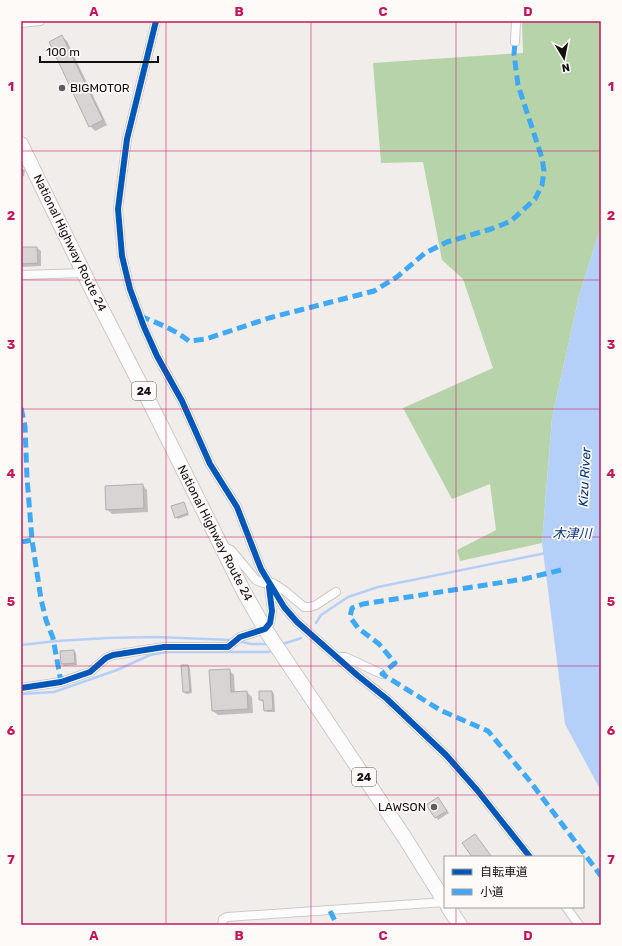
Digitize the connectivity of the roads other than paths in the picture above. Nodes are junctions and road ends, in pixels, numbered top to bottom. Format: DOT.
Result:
graph roads {
  1 [pos="40,21"];
  2 [pos="156,21"];
  3 [pos="516,21"];
  4 [pos="21,23"];
  5 [pos="515,42"];
  6 [pos="21,144"];
  7 [pos="85,273"];
  8 [pos="21,275"];
  9 [pos="220,546"];
  10 [pos="268,583"];
  11 [pos="336,592"];
  12 [pos="268,633"];
  13 [pos="336,657"];
  14 [pos="382,674"];
  15 [pos="21,688"];
  16 [pos="529,856"];
  17 [pos="444,900"];
  18 [pos="444,902"];
  19 [pos="449,908"];
  20 [pos="567,908"];
  21 [pos="222,925"];
  22 [pos="460,925"];
  23 [pos="579,925"];
  1 -- 4 [label="street"];
  2 -- 10 [label="street"];
  3 -- 5 [label="street"];
  6 -- 7 [label="highway, National Highway Route 24 / 24"];
  7 -- 8 [label="street"];
  7 -- 9 [label="highway, National Highway Route 24 / 24"];
  9 -- 10 [label="street"];
  9 -- 12 [label="highway, National Highway Route 24 / 24"];
  10 -- 11 [label="street"];
  10 -- 12 [label="street"];
  10 -- 13 [label="street"];
  12 -- 15 [label="street"];
  12 -- 17 [label="highway, National Highway Route 24 / 24"];
  13 -- 14 [label="street"];
  13 -- 16 [label="street"];
  18 -- 21 [label="street"];
  19 -- 22 [label="highway"];
  20 -- 23 [label="street"];
}
